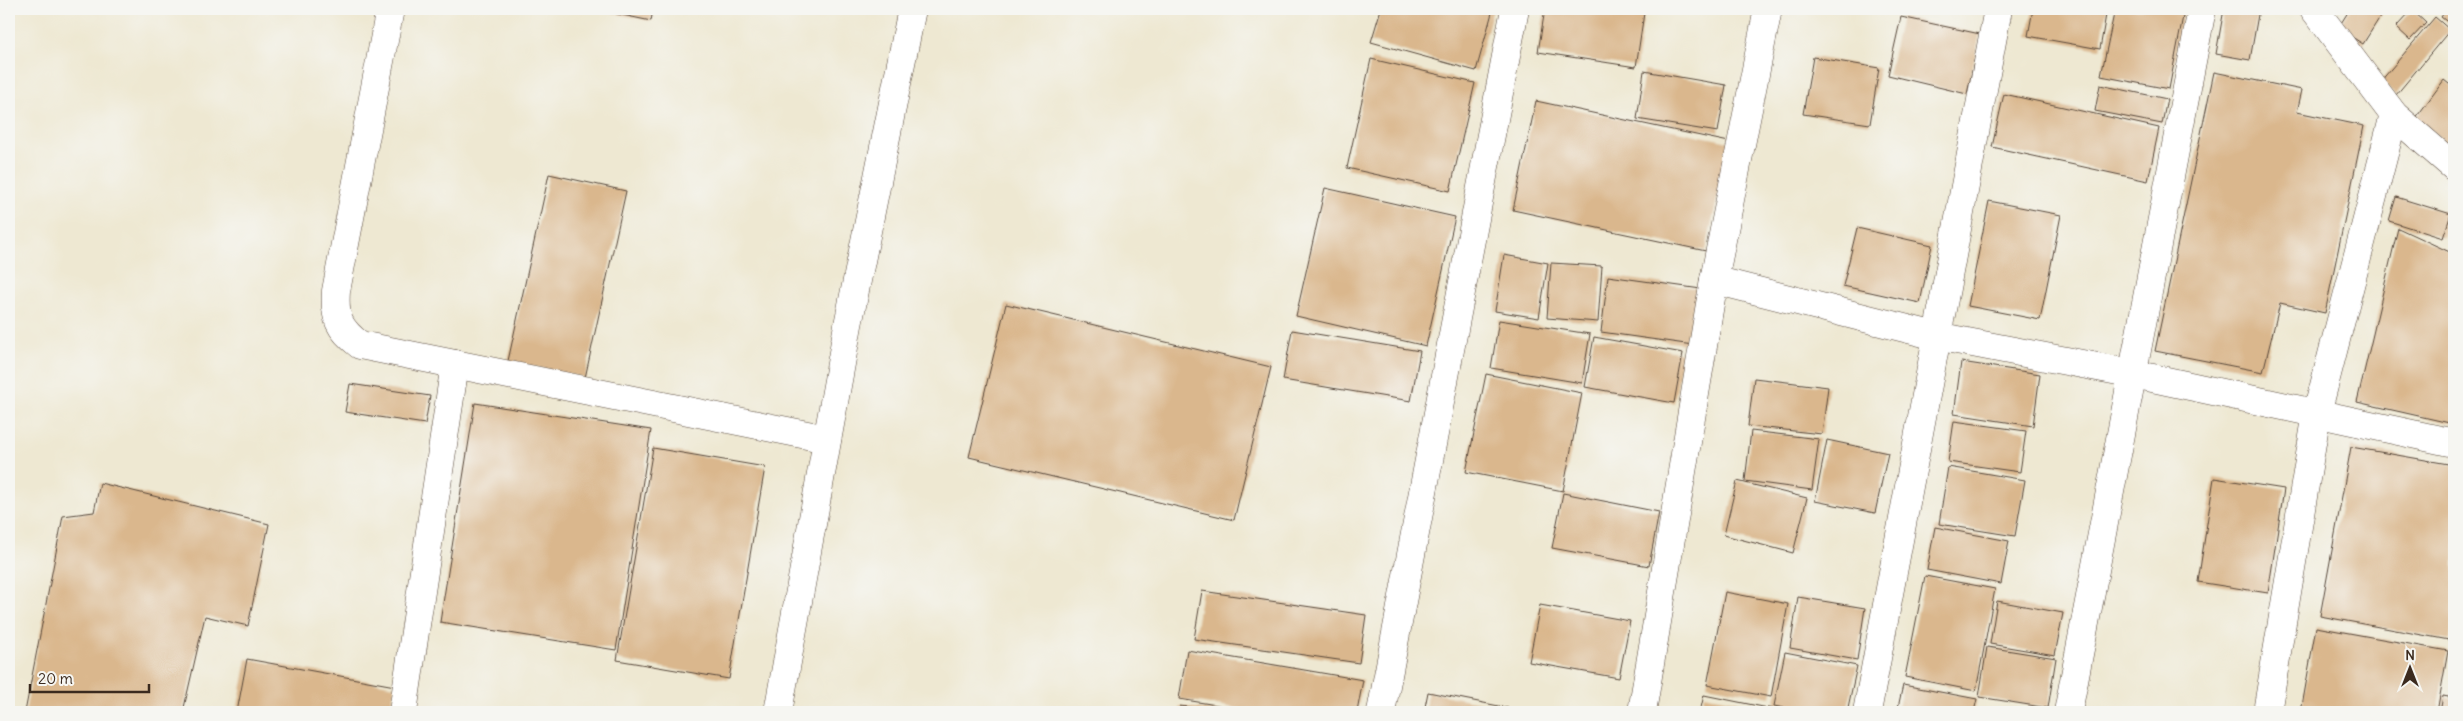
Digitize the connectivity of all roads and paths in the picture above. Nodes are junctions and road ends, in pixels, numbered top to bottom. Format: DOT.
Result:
graph roads {
  1 [pos="390,9"];
  2 [pos="912,9"];
  3 [pos="1515,9"];
  4 [pos="1768,9"];
  5 [pos="1998,9"];
  6 [pos="2202,9"];
  7 [pos="2314,9"];
  8 [pos="2394,115"];
  9 [pos="2454,167"];
  10 [pos="1714,280"];
  11 [pos="1936,336"];
  12 [pos="455,364"];
  13 [pos="2134,374"];
  14 [pos="2317,413"];
  15 [pos="827,439"];
  16 [pos="2454,443"];
  17 [pos="403,712"];
  18 [pos="778,712"];
  19 [pos="1381,712"];
  20 [pos="1642,712"];
  21 [pos="1867,712"];
  22 [pos="2068,712"];
  23 [pos="2267,712"];
  1 -- 12 [label="street"];
  2 -- 15 [label="street"];
  3 -- 19 [label="street"];
  4 -- 10 [label="street"];
  5 -- 11 [label="street"];
  6 -- 13 [label="street"];
  7 -- 8 [label="street"];
  8 -- 9 [label="street"];
  8 -- 14 [label="street"];
  10 -- 11 [label="street"];
  10 -- 20 [label="street"];
  11 -- 13 [label="street"];
  11 -- 21 [label="street"];
  12 -- 15 [label="street"];
  12 -- 17 [label="street"];
  13 -- 14 [label="street"];
  13 -- 22 [label="street"];
  14 -- 16 [label="street"];
  14 -- 23 [label="street"];
  15 -- 18 [label="street"];
}
